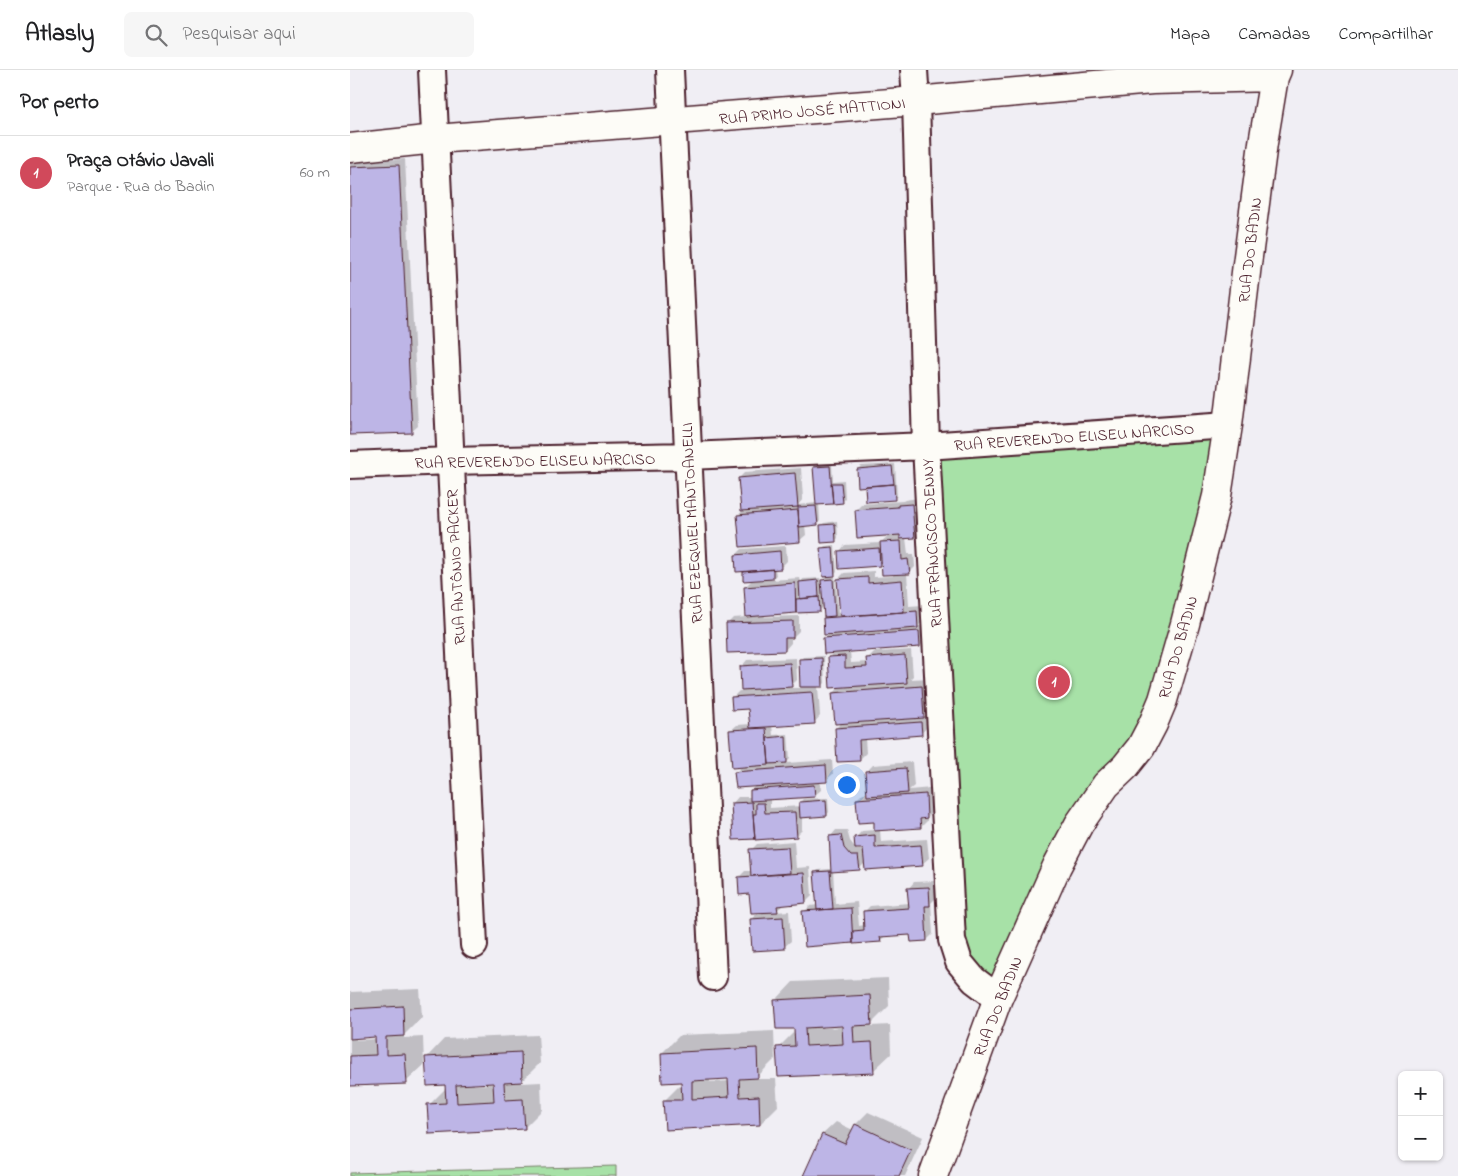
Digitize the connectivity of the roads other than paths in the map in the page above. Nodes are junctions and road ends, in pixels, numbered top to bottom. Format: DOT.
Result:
graph roads {
  1 [pos="432,70"];
  2 [pos="670,70"];
  3 [pos="914,70"];
  4 [pos="1276,73"];
  5 [pos="1152,75"];
  6 [pos="916,101"];
  7 [pos="673,121"];
  8 [pos="436,139"];
  9 [pos="350,148"];
  10 [pos="1228,425"];
  11 [pos="926,446"];
  12 [pos="688,456"];
  13 [pos="450,460"];
  14 [pos="350,465"];
  15 [pos="474,944"];
  16 [pos="713,977"];
  17 [pos="998,998"];
  18 [pos="933,1176"];
  1 -- 8 [label="street, RUA ANTÔNIO PACKER"];
  2 -- 7 [label="street, RUA EZEQUIEL MANTOANELLI"];
  3 -- 6 [label="street, RUA FRANCISCO DENNY"];
  4 -- 5 [label="main road, RUA PRIMO JOSÉ MATTIONI"];
  4 -- 10 [label="main road, RUA DO BADIN"];
  5 -- 6 [label="main road, RUA PRIMO JOSÉ MATTIONI"];
  6 -- 7 [label="main road, RUA PRIMO JOSÉ MATTIONI"];
  6 -- 11 [label="street, RUA FRANCISCO DENNY"];
  7 -- 8 [label="main road, RUA PRIMO JOSÉ MATTIONI"];
  7 -- 12 [label="street, RUA EZEQUIEL MANTOANELLI"];
  8 -- 9 [label="main road, RUA PRIMO JOSÉ MATTIONI"];
  8 -- 13 [label="street, RUA ANTÔNIO PACKER"];
  10 -- 11 [label="street, RUA REVERENDO ELISEU NARCISO"];
  10 -- 17 [label="main road, RUA DO BADIN"];
  11 -- 12 [label="street, RUA REVERENDO ELISEU NARCISO"];
  11 -- 17 [label="street, RUA FRANCISCO DENNY"];
  12 -- 13 [label="street, RUA REVERENDO ELISEU NARCISO"];
  12 -- 16 [label="street, RUA EZEQUIEL MANTOANELLI"];
  13 -- 14 [label="street, RUA REVERENDO ELISEU NARCISO"];
  13 -- 15 [label="street, RUA ANTÔNIO PACKER"];
  17 -- 18 [label="main road, RUA DO BADIN"];
}
